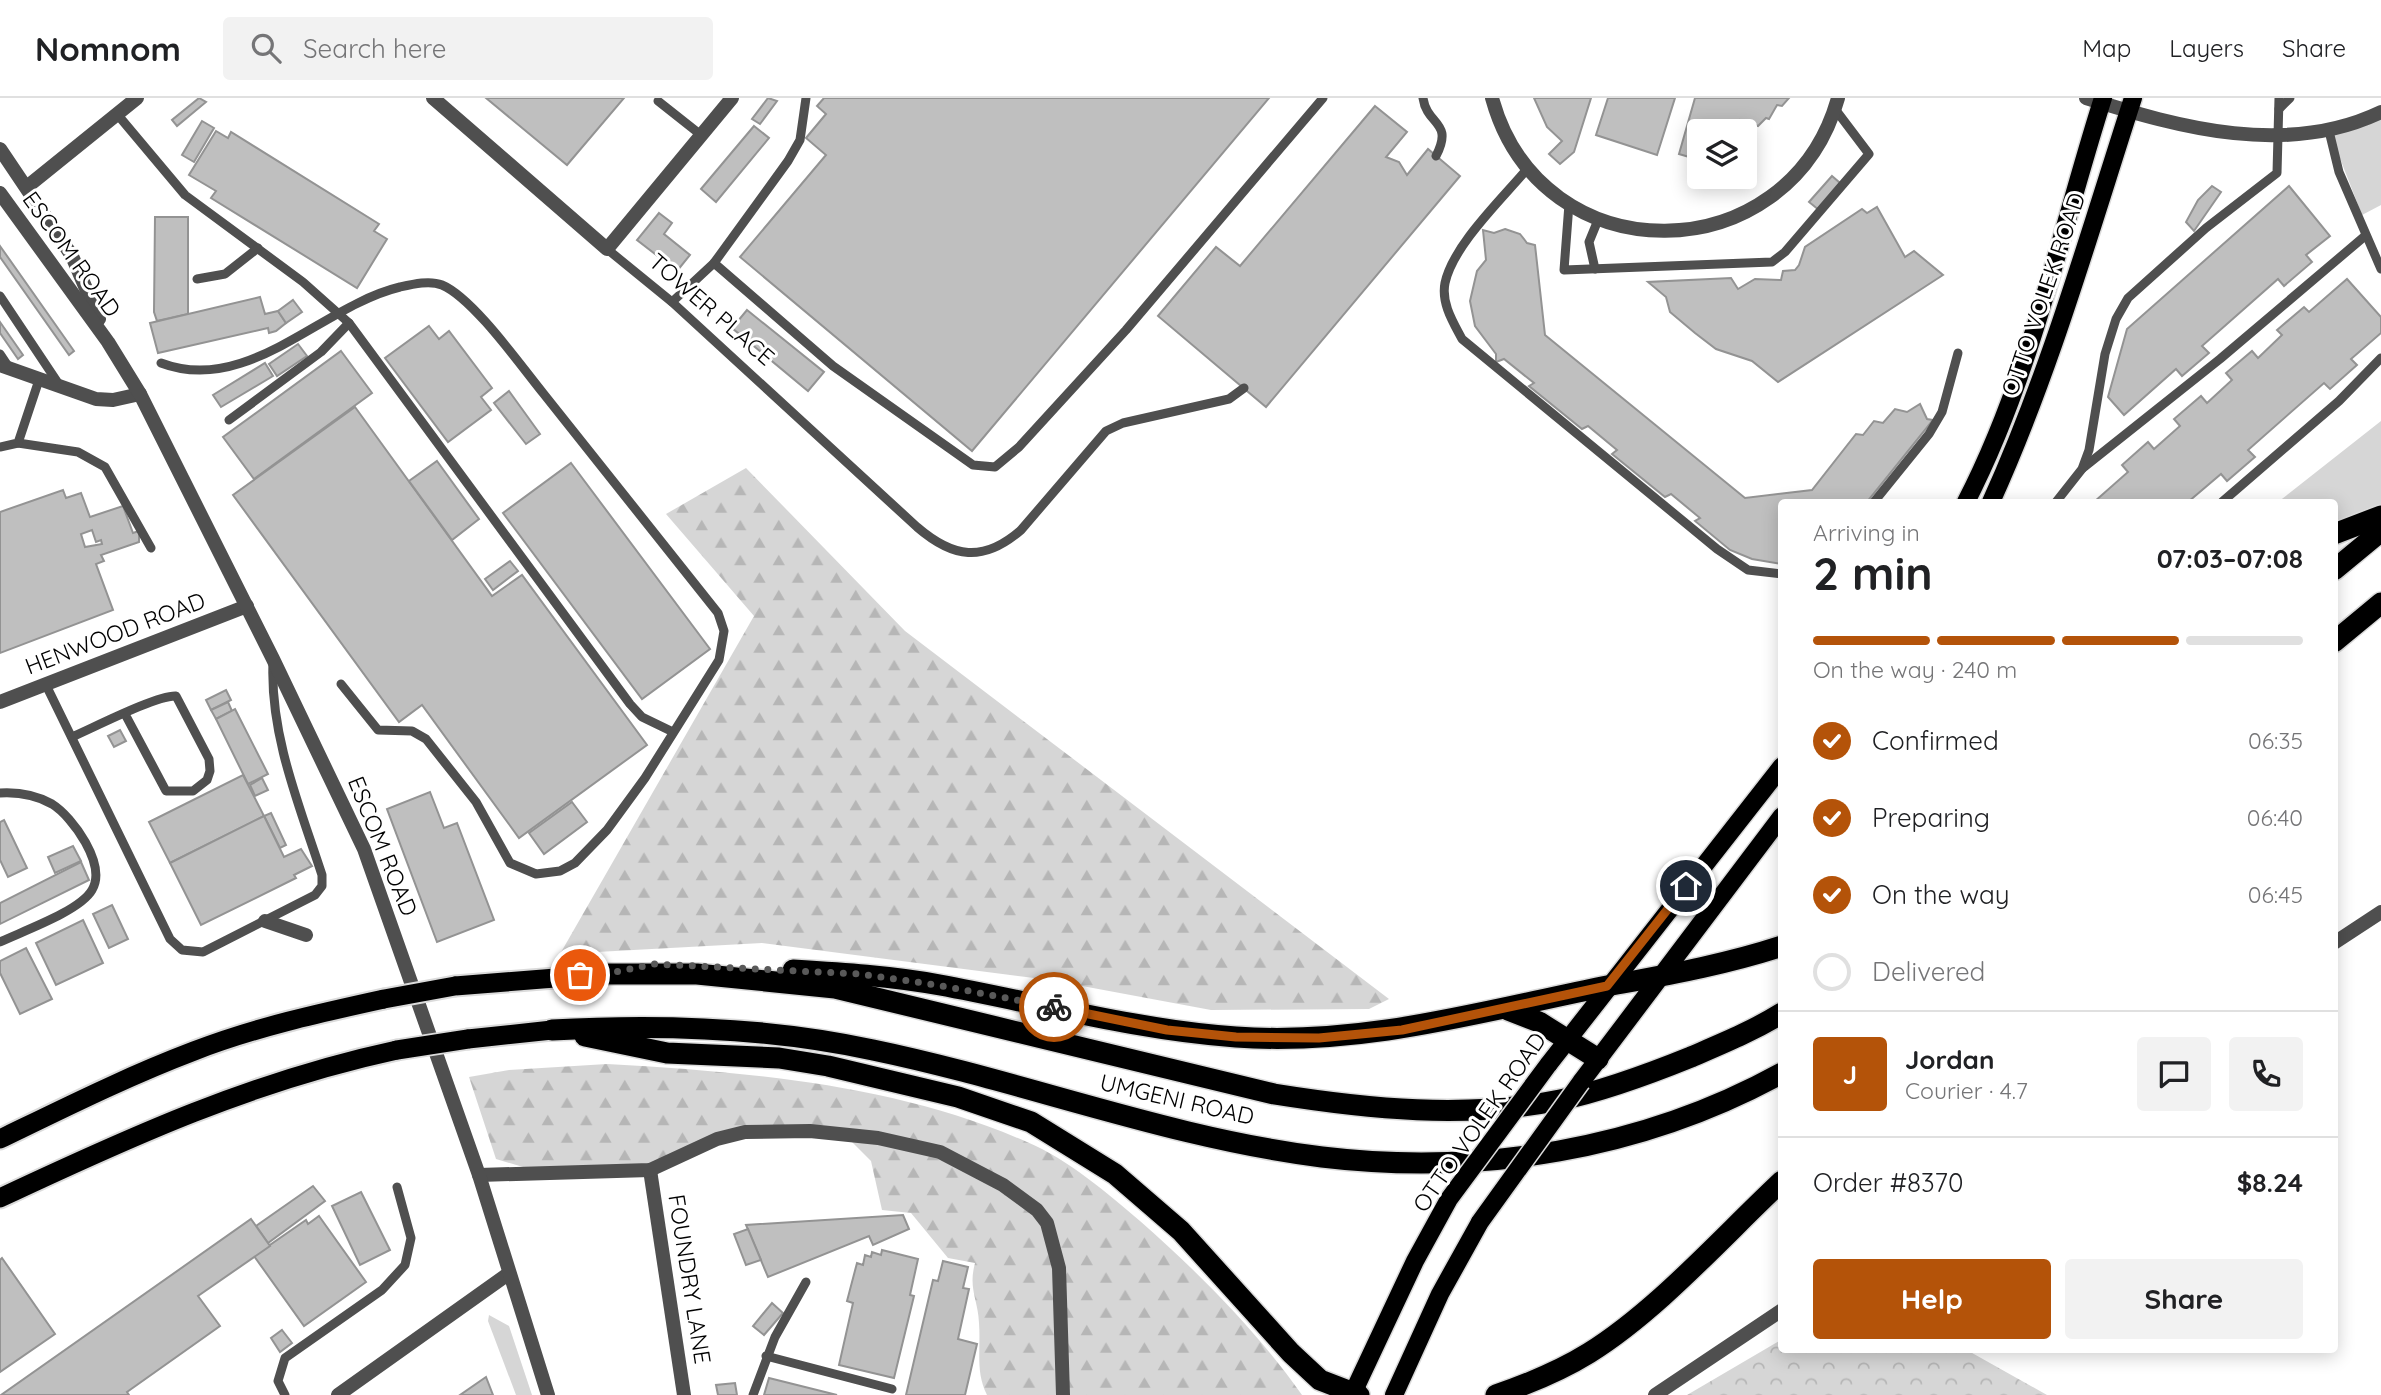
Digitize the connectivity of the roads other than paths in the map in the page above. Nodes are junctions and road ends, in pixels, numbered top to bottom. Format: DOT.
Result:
graph roads {
  1 [pos="136,98"];
  2 [pos="433,98"];
  3 [pos="732,98"];
  4 [pos="806,98"];
  5 [pos="1323,98"];
  6 [pos="1423,98"];
  7 [pos="1492,98"];
  8 [pos="2279,98"];
  9 [pos="2290,98"];
  10 [pos="2097,100"];
  11 [pos="658,102"];
  12 [pos="1837,103"];
  13 [pos="2131,104"];
  14 [pos="2279,109"];
  15 [pos="2381,112"];
  16 [pos="117,114"];
  17 [pos="2329,131"];
  18 [pos="701,135"];
  19 [pos="2276,137"];
  20 [pos="0,149"];
  21 [pos="1436,156"];
  22 [pos="1528,168"];
  23 [pos="28,186"];
  24 [pos="0,193"];
  25 [pos="1569,204"];
  26 [pos="1598,220"];
  27 [pos="2365,236"];
  28 [pos="258,248"];
  29 [pos="607,250"];
  30 [pos="714,263"];
  31 [pos="1595,269"];
  32 [pos="2381,269"];
  33 [pos="197,279"];
  34 [pos="0,296"];
  35 [pos="672,302"];
  36 [pos="338,311"];
  37 [pos="349,323"];
  38 [pos="108,342"];
  39 [pos="0,354"];
  40 [pos="1958,354"];
  41 [pos="2381,358"];
  42 [pos="161,363"];
  43 [pos="5,368"];
  44 [pos="39,380"];
  45 [pos="61,387"];
  46 [pos="1244,388"];
  47 [pos="139,394"];
  48 [pos="229,420"];
  49 [pos="18,443"];
  50 [pos="0,447"];
  51 [pos="2082,469"];
  52 [pos="1876,499"];
  53 [pos="1967,499"];
  54 [pos="1992,499"];
  55 [pos="2058,499"];
  56 [pos="2225,499"];
  57 [pos="2381,516"];
  58 [pos="2381,531"];
  59 [pos="2338,532"];
  60 [pos="150,548"];
  61 [pos="2338,567"];
  62 [pos="1778,574"];
  63 [pos="2381,603"];
  64 [pos="247,606"];
  65 [pos="2338,639"];
  66 [pos="273,659"];
  67 [pos="341,684"];
  68 [pos="46,685"];
  69 [pos="0,702"];
  70 [pos="125,714"];
  71 [pos="673,732"];
  72 [pos="72,737"];
  73 [pos="1778,771"];
  74 [pos="0,793"];
  75 [pos="1778,821"];
  76 [pos="2381,912"];
  77 [pos="265,921"];
  78 [pos="306,935"];
  79 [pos="2338,940"];
  80 [pos="0,942"];
  81 [pos="1778,947"];
  82 [pos="606,974"];
  83 [pos="1661,978"];
  84 [pos="1607,986"];
  85 [pos="1506,1010"];
  86 [pos="1778,1015"];
  87 [pos="552,1030"];
  88 [pos="1568,1039"];
  89 [pos="1598,1059"];
  90 [pos="1778,1075"];
  91 [pos="0,1139"];
  92 [pos="650,1170"];
  93 [pos="479,1175"];
  94 [pos="1778,1185"];
  95 [pos="397,1187"];
  96 [pos="0,1198"];
  97 [pos="508,1275"];
  98 [pos="806,1282"];
  99 [pos="1778,1313"];
  100 [pos="766,1356"];
  101 [pos="892,1389"];
  102 [pos="285,1395"];
  103 [pos="338,1395"];
  104 [pos="548,1395"];
  105 [pos="684,1395"];
  106 [pos="753,1395"];
  107 [pos="1063,1395"];
  108 [pos="1355,1395"];
  109 [pos="1394,1395"];
  110 [pos="1496,1395"];
  111 [pos="1655,1395"];
  1 -- 16 [label="street"];
  2 -- 29 [label="street, TOWER PLACE"];
  3 -- 18 [label="street"];
  4 -- 30 [label="lane"];
  5 -- 30 [label="lane"];
  6 -- 21 [label="lane"];
  7 -- 22 [label="street"];
  8 -- 14 [label="lane"];
  9 -- 14 [label="lane"];
  10 -- 13 [label="street"];
  10 -- 53 [label="main road, OTTO VOLEK ROAD"];
  11 -- 18 [label="lane"];
  12 -- 26 [label="street"];
  12 -- 31 [label="lane"];
  13 -- 19 [label="street"];
  13 -- 54 [label="main road, OTTO VOLEK ROAD"];
  14 -- 19 [label="lane"];
  15 -- 17 [label="street"];
  16 -- 23 [label="street"];
  16 -- 28 [label="lane"];
  17 -- 19 [label="street"];
  17 -- 27 [label="lane"];
  18 -- 29 [label="street"];
  19 -- 51 [label="lane"];
  20 -- 23 [label="street, ESCOM ROAD"];
  22 -- 25 [label="street"];
  22 -- 62 [label="lane"];
  23 -- 38 [label="street, ESCOM ROAD"];
  24 -- 38 [label="street, ESCOM ROAD"];
  25 -- 26 [label="street"];
  25 -- 31 [label="lane"];
  26 -- 31 [label="lane"];
  27 -- 32 [label="lane"];
  27 -- 51 [label="lane"];
  28 -- 33 [label="lane"];
  28 -- 36 [label="lane"];
  29 -- 35 [label="lane, TOWER PLACE"];
  30 -- 35 [label="lane"];
  34 -- 45 [label="lane"];
  35 -- 46 [label="lane, TOWER PLACE"];
  36 -- 37 [label="lane"];
  36 -- 42 [label="lane"];
  36 -- 71 [label="lane"];
  37 -- 48 [label="lane"];
  37 -- 71 [label="lane"];
  38 -- 47 [label="street, ESCOM ROAD"];
  39 -- 43 [label="lane"];
  40 -- 52 [label="lane"];
  41 -- 56 [label="lane"];
  43 -- 44 [label="street"];
  44 -- 45 [label="street"];
  44 -- 49 [label="lane"];
  45 -- 47 [label="street"];
  47 -- 64 [label="street, ESCOM ROAD"];
  49 -- 50 [label="lane"];
  49 -- 60 [label="lane"];
  51 -- 55 [label="lane"];
  57 -- 59 [label="highway"];
  58 -- 61 [label="highway"];
  63 -- 65 [label="highway"];
  64 -- 66 [label="street, ESCOM ROAD"];
  64 -- 68 [label="street, HENWOOD ROAD"];
  66 -- 77 [label="lane"];
  66 -- 93 [label="street, ESCOM ROAD"];
  67 -- 71 [label="lane"];
  68 -- 69 [label="street, HENWOOD ROAD"];
  68 -- 72 [label="lane"];
  70 -- 70 [label="lane"];
  70 -- 72 [label="lane"];
  72 -- 77 [label="lane"];
  73 -- 84 [label="main road, OTTO VOLEK ROAD"];
  74 -- 80 [label="lane"];
  75 -- 83 [label="main road"];
  76 -- 79 [label="street"];
  77 -- 78 [label="street"];
  81 -- 83 [label="highway"];
  82 -- 85 [label="highway"];
  82 -- 86 [label="highway, UMGENI ROAD"];
  82 -- 91 [label="highway, bridge"];
  83 -- 84 [label="highway"];
  83 -- 89 [label="main road"];
  84 -- 85 [label="highway"];
  84 -- 88 [label="main road, OTTO VOLEK ROAD"];
  85 -- 88 [label="highway"];
  87 -- 90 [label="highway, UMGENI ROAD"];
  87 -- 96 [label="highway, bridge"];
  87 -- 108 [label="highway"];
  88 -- 89 [label="highway"];
  88 -- 108 [label="main road, OTTO VOLEK ROAD, bridge"];
  89 -- 109 [label="main road, bridge"];
  92 -- 93 [label="street"];
  92 -- 105 [label="street, FOUNDRY LANE"];
  92 -- 107 [label="street"];
  93 -- 97 [label="street, ESCOM ROAD"];
  94 -- 110 [label="highway"];
  95 -- 102 [label="lane"];
  97 -- 103 [label="street"];
  97 -- 104 [label="street, ESCOM ROAD"];
  98 -- 100 [label="lane"];
  99 -- 111 [label="street"];
  100 -- 101 [label="lane"];
  100 -- 106 [label="lane"];
}
